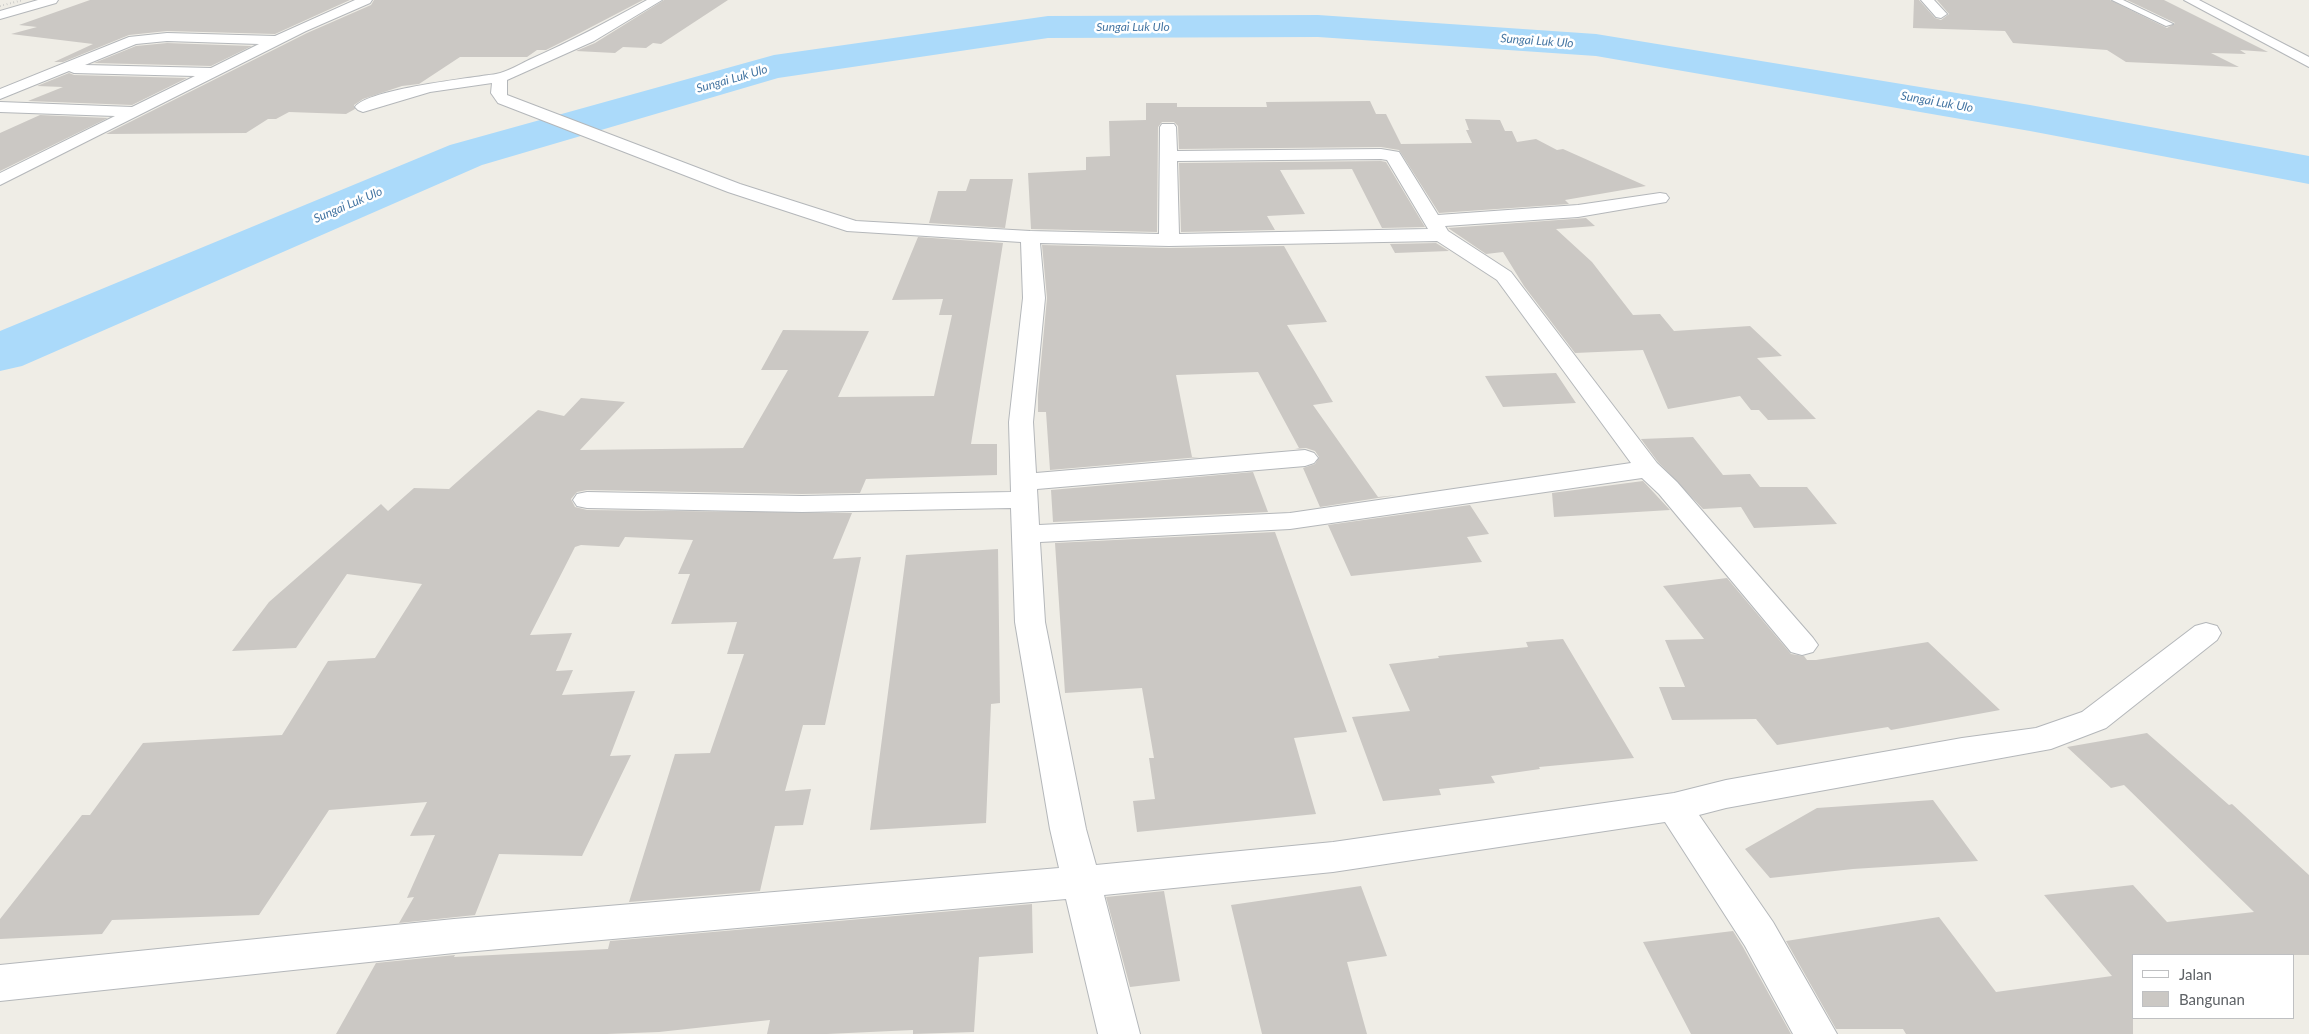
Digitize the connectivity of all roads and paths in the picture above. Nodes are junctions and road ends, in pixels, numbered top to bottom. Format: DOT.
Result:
graph roads {
  1 [pos="52,0"];
  2 [pos="366,0"];
  3 [pos="656,0"];
  4 [pos="1927,0"];
  5 [pos="2116,0"];
  6 [pos="2190,0"];
  7 [pos="1941,14"];
  8 [pos="0,15"];
  9 [pos="2169,24"];
  10 [pos="278,40"];
  11 [pos="2309,63"];
  12 [pos="63,68"];
  13 [pos="215,72"];
  14 [pos="500,78"];
  15 [pos="0,94"];
  16 [pos="0,107"];
  17 [pos="363,108"];
  18 [pos="137,112"];
  19 [pos="1168,127"];
  20 [pos="1168,156"];
  21 [pos="0,180"];
  22 [pos="1660,198"];
  23 [pos="1437,228"];
  24 [pos="1030,237"];
  25 [pos="1170,240"];
  26 [pos="1305,458"];
  27 [pos="1648,470"];
  28 [pos="1024,491"];
  29 [pos="586,500"];
  30 [pos="1026,534"];
  31 [pos="2206,633"];
  32 [pos="1802,645"];
  33 [pos="1674,807"];
  34 [pos="1081,882"];
  35 [pos="0,984"];
  36 [pos="1118,1034"];
  37 [pos="1816,1034"];
  1 -- 8 [label="street"];
  2 -- 10 [label="street"];
  3 -- 14 [label="street"];
  4 -- 7 [label="street"];
  5 -- 9 [label="lane"];
  6 -- 11 [label="street"];
  10 -- 12 [label="street"];
  10 -- 13 [label="street"];
  12 -- 13 [label="street"];
  12 -- 15 [label="street"];
  13 -- 18 [label="street"];
  14 -- 17 [label="street"];
  14 -- 24 [label="street"];
  16 -- 18 [label="street"];
  18 -- 21 [label="street"];
  19 -- 20 [label="street"];
  20 -- 23 [label="street"];
  20 -- 25 [label="street"];
  22 -- 23 [label="street"];
  23 -- 25 [label="street"];
  23 -- 27 [label="street"];
  24 -- 25 [label="street"];
  24 -- 28 [label="street"];
  26 -- 28 [label="street"];
  27 -- 30 [label="street"];
  27 -- 32 [label="street"];
  28 -- 29 [label="street"];
  28 -- 30 [label="street"];
  30 -- 34 [label="street"];
  31 -- 33 [label="street"];
  33 -- 34 [label="street"];
  33 -- 37 [label="street"];
  34 -- 35 [label="street"];
  34 -- 36 [label="street"];
}
